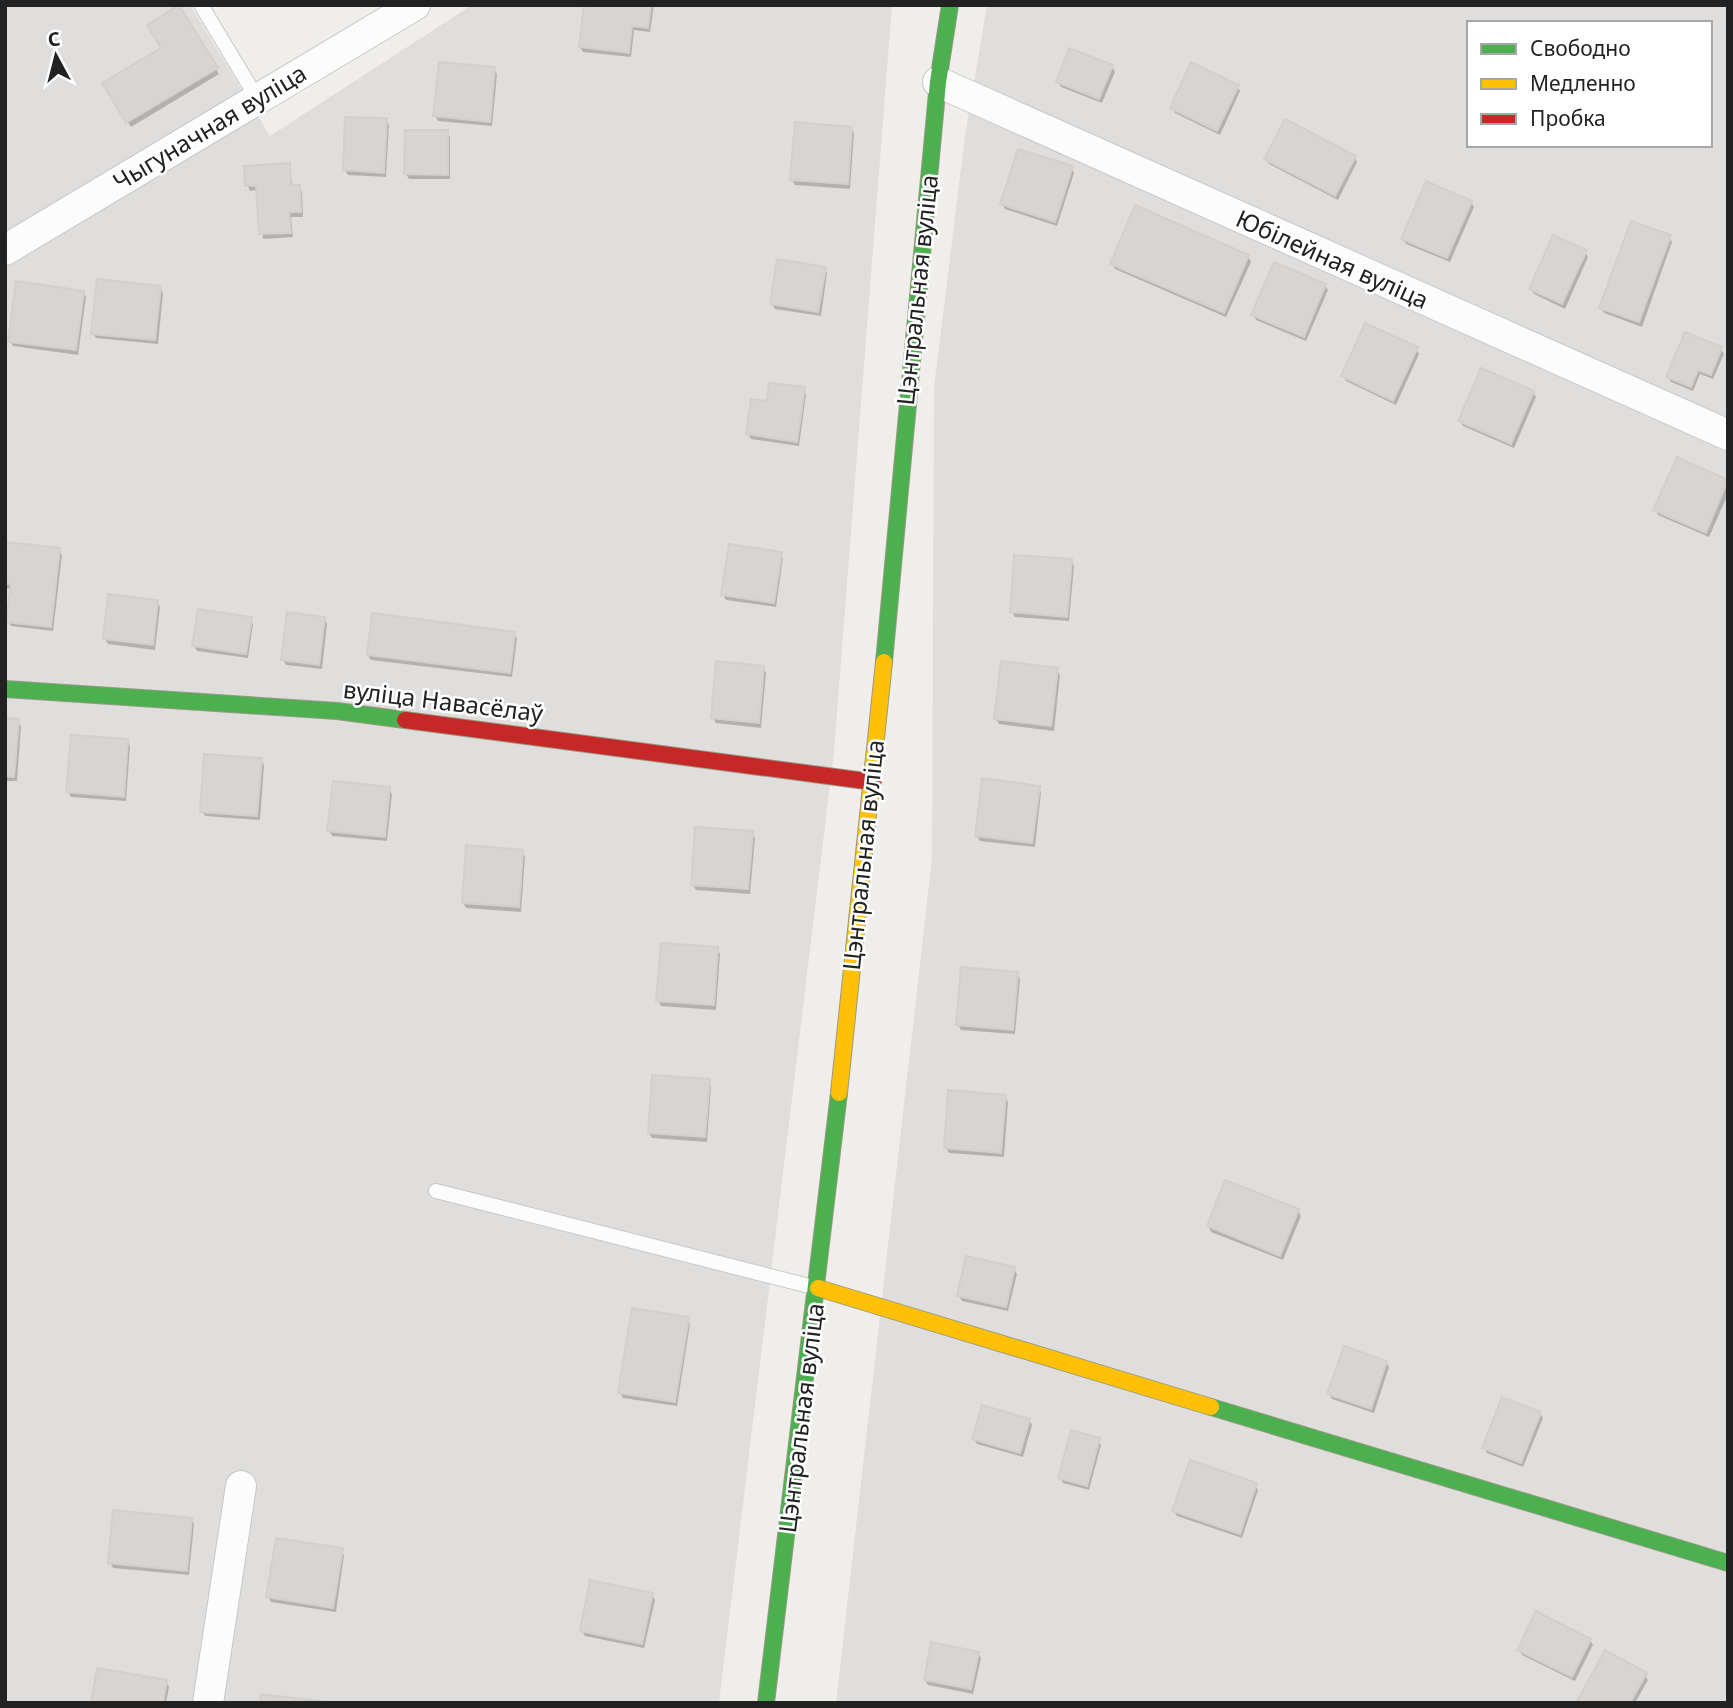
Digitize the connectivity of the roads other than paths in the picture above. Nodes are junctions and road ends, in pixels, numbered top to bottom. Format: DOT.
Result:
graph roads {
  1 [pos="201,5"];
  2 [pos="415,5"];
  3 [pos="950,5"];
  4 [pos="938,82"];
  5 [pos="258,100"];
  6 [pos="5,250"];
  7 [pos="1728,435"];
  8 [pos="5,689"];
  9 [pos="873,782"];
  10 [pos="436,1191"];
  11 [pos="818,1288"];
  12 [pos="241,1486"];
  13 [pos="1728,1563"];
  14 [pos="208,1703"];
  15 [pos="766,1703"];
  1 -- 5 [label="lane"];
  2 -- 5 [label="street, Чыгуначная вуліца"];
  3 -- 4 [label="street, Цэнтральная вуліца"];
  4 -- 7 [label="street, Юбілейная вуліца"];
  4 -- 9 [label="street, Цэнтральная вуліца"];
  5 -- 6 [label="street, Чыгуначная вуліца"];
  8 -- 9 [label="street, вуліца Навасёлаў"];
  9 -- 11 [label="street, Цэнтральная вуліца"];
  10 -- 11 [label="lane"];
  11 -- 13 [label="street"];
  11 -- 15 [label="street, Цэнтральная вуліца"];
  12 -- 14 [label="street"];
}
